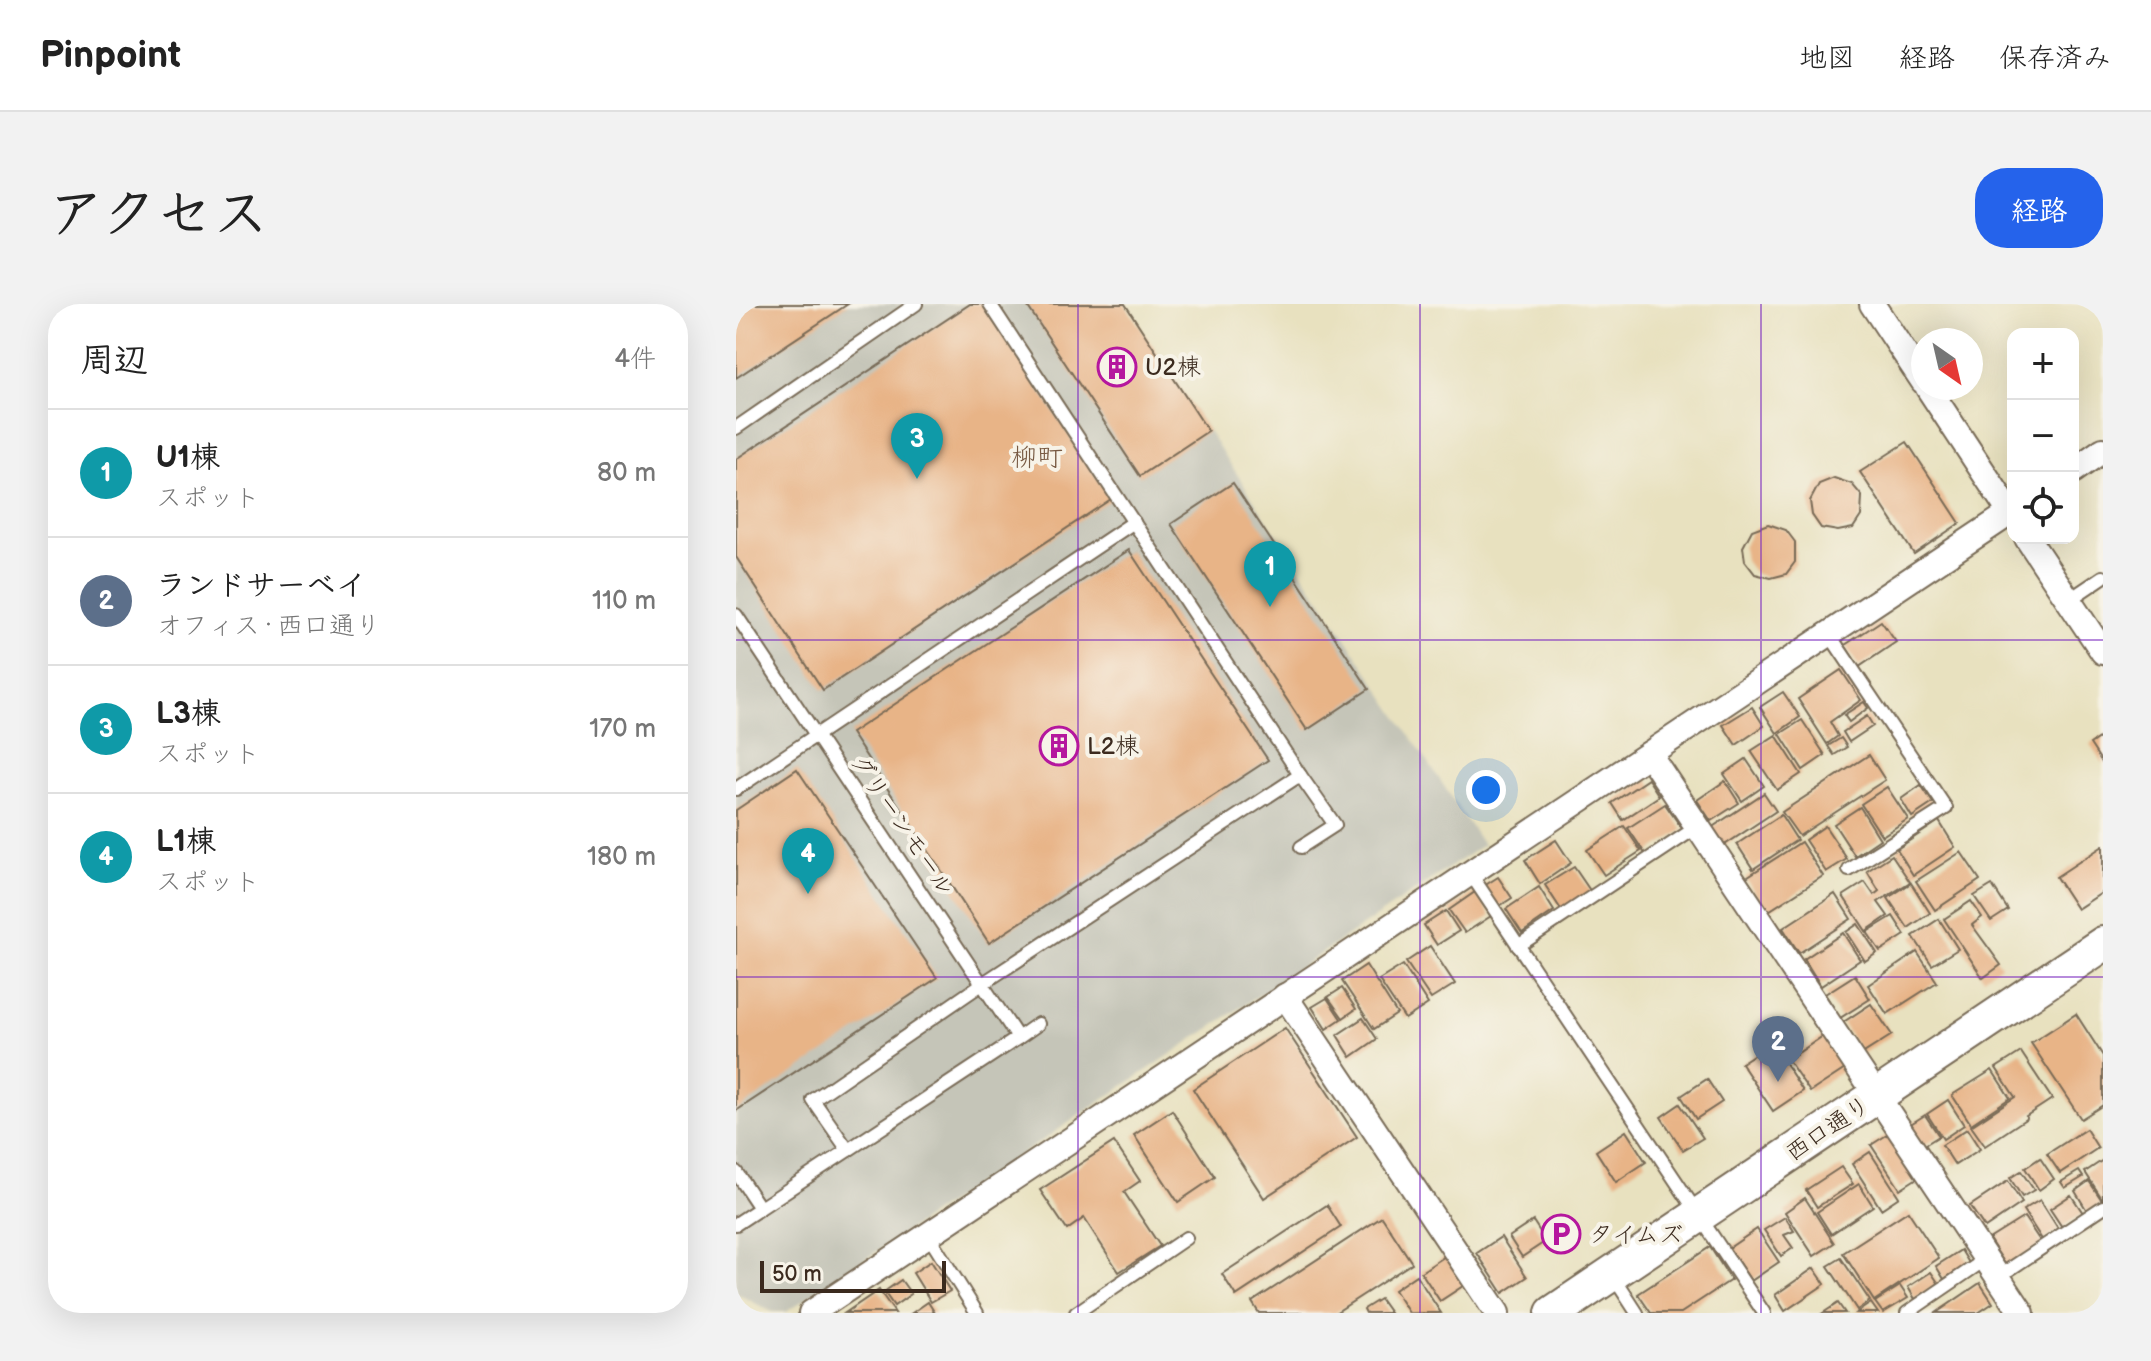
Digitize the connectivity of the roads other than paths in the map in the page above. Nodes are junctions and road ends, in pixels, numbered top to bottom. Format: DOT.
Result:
graph roads {
  1 [pos="916,304"];
  2 [pos="990,304"];
  3 [pos="1872,304"];
  4 [pos="1911,363"];
  5 [pos="1936,400"];
  6 [pos="736,428"];
  7 [pos="2103,450"];
  8 [pos="2079,467"];
  9 [pos="2007,506"];
  10 [pos="2007,517"];
  11 [pos="1134,522"];
  12 [pos="2031,544"];
  13 [pos="2103,577"];
  14 [pos="2069,600"];
  15 [pos="736,615"];
  16 [pos="1829,634"];
  17 [pos="2103,652"];
  18 [pos="815,735"];
  19 [pos="1649,754"];
  20 [pos="1300,775"];
  21 [pos="736,789"];
  22 [pos="1697,827"];
  23 [pos="1301,847"];
  24 [pos="1849,870"];
  25 [pos="1470,873"];
  26 [pos="2103,944"];
  27 [pos="1518,946"];
  28 [pos="982,984"];
  29 [pos="1285,996"];
  30 [pos="1038,1024"];
  31 [pos="1018,1038"];
  32 [pos="1877,1096"];
  33 [pos="848,1150"];
  34 [pos="736,1172"];
  35 [pos="2103,1207"];
  36 [pos="760,1208"];
  37 [pos="1699,1215"];
  38 [pos="736,1224"];
  39 [pos="928,1235"];
  40 [pos="1186,1238"];
  41 [pos="1992,1268"];
  42 [pos="1611,1274"];
  43 [pos="811,1313"];
  44 [pos="977,1313"];
  45 [pos="1076,1313"];
  46 [pos="1497,1313"];
  47 [pos="1553,1313"];
  48 [pos="1637,1313"];
  49 [pos="1764,1313"];
  50 [pos="1907,1313"];
  51 [pos="2022,1313"];
  1 -- 6 [label="lane"];
  2 -- 11 [label="lane"];
  3 -- 4 [label="street"];
  5 -- 9 [label="street"];
  7 -- 8 [label="street"];
  10 -- 16 [label="street"];
  11 -- 18 [label="lane"];
  11 -- 20 [label="lane"];
  12 -- 14 [label="street"];
  13 -- 14 [label="lane"];
  14 -- 17 [label="street"];
  15 -- 18 [label="lane, グリーンモール"];
  16 -- 19 [label="street"];
  16 -- 24 [label="lane"];
  18 -- 21 [label="lane"];
  18 -- 28 [label="lane, グリーンモール"];
  19 -- 22 [label="street"];
  19 -- 25 [label="street"];
  20 -- 23 [label="lane"];
  20 -- 28 [label="lane"];
  22 -- 27 [label="lane"];
  22 -- 32 [label="street"];
  25 -- 27 [label="lane"];
  25 -- 29 [label="street"];
  26 -- 32 [label="main road, 西口通り"];
  27 -- 37 [label="lane"];
  28 -- 31 [label="lane, グリーンモール"];
  28 -- 33 [label="lane"];
  29 -- 39 [label="street"];
  29 -- 46 [label="street"];
  30 -- 31 [label="lane"];
  31 -- 33 [label="lane"];
  32 -- 37 [label="main road, 西口通り"];
  32 -- 41 [label="street"];
  33 -- 36 [label="lane"];
  34 -- 36 [label="lane"];
  35 -- 41 [label="lane"];
  36 -- 38 [label="lane"];
  37 -- 42 [label="main road, 西口通り"];
  37 -- 49 [label="lane"];
  39 -- 43 [label="street"];
  39 -- 44 [label="lane"];
  40 -- 45 [label="lane"];
  41 -- 50 [label="lane"];
  41 -- 51 [label="street"];
  42 -- 47 [label="main road, 西口通り"];
  42 -- 48 [label="lane"];
}
